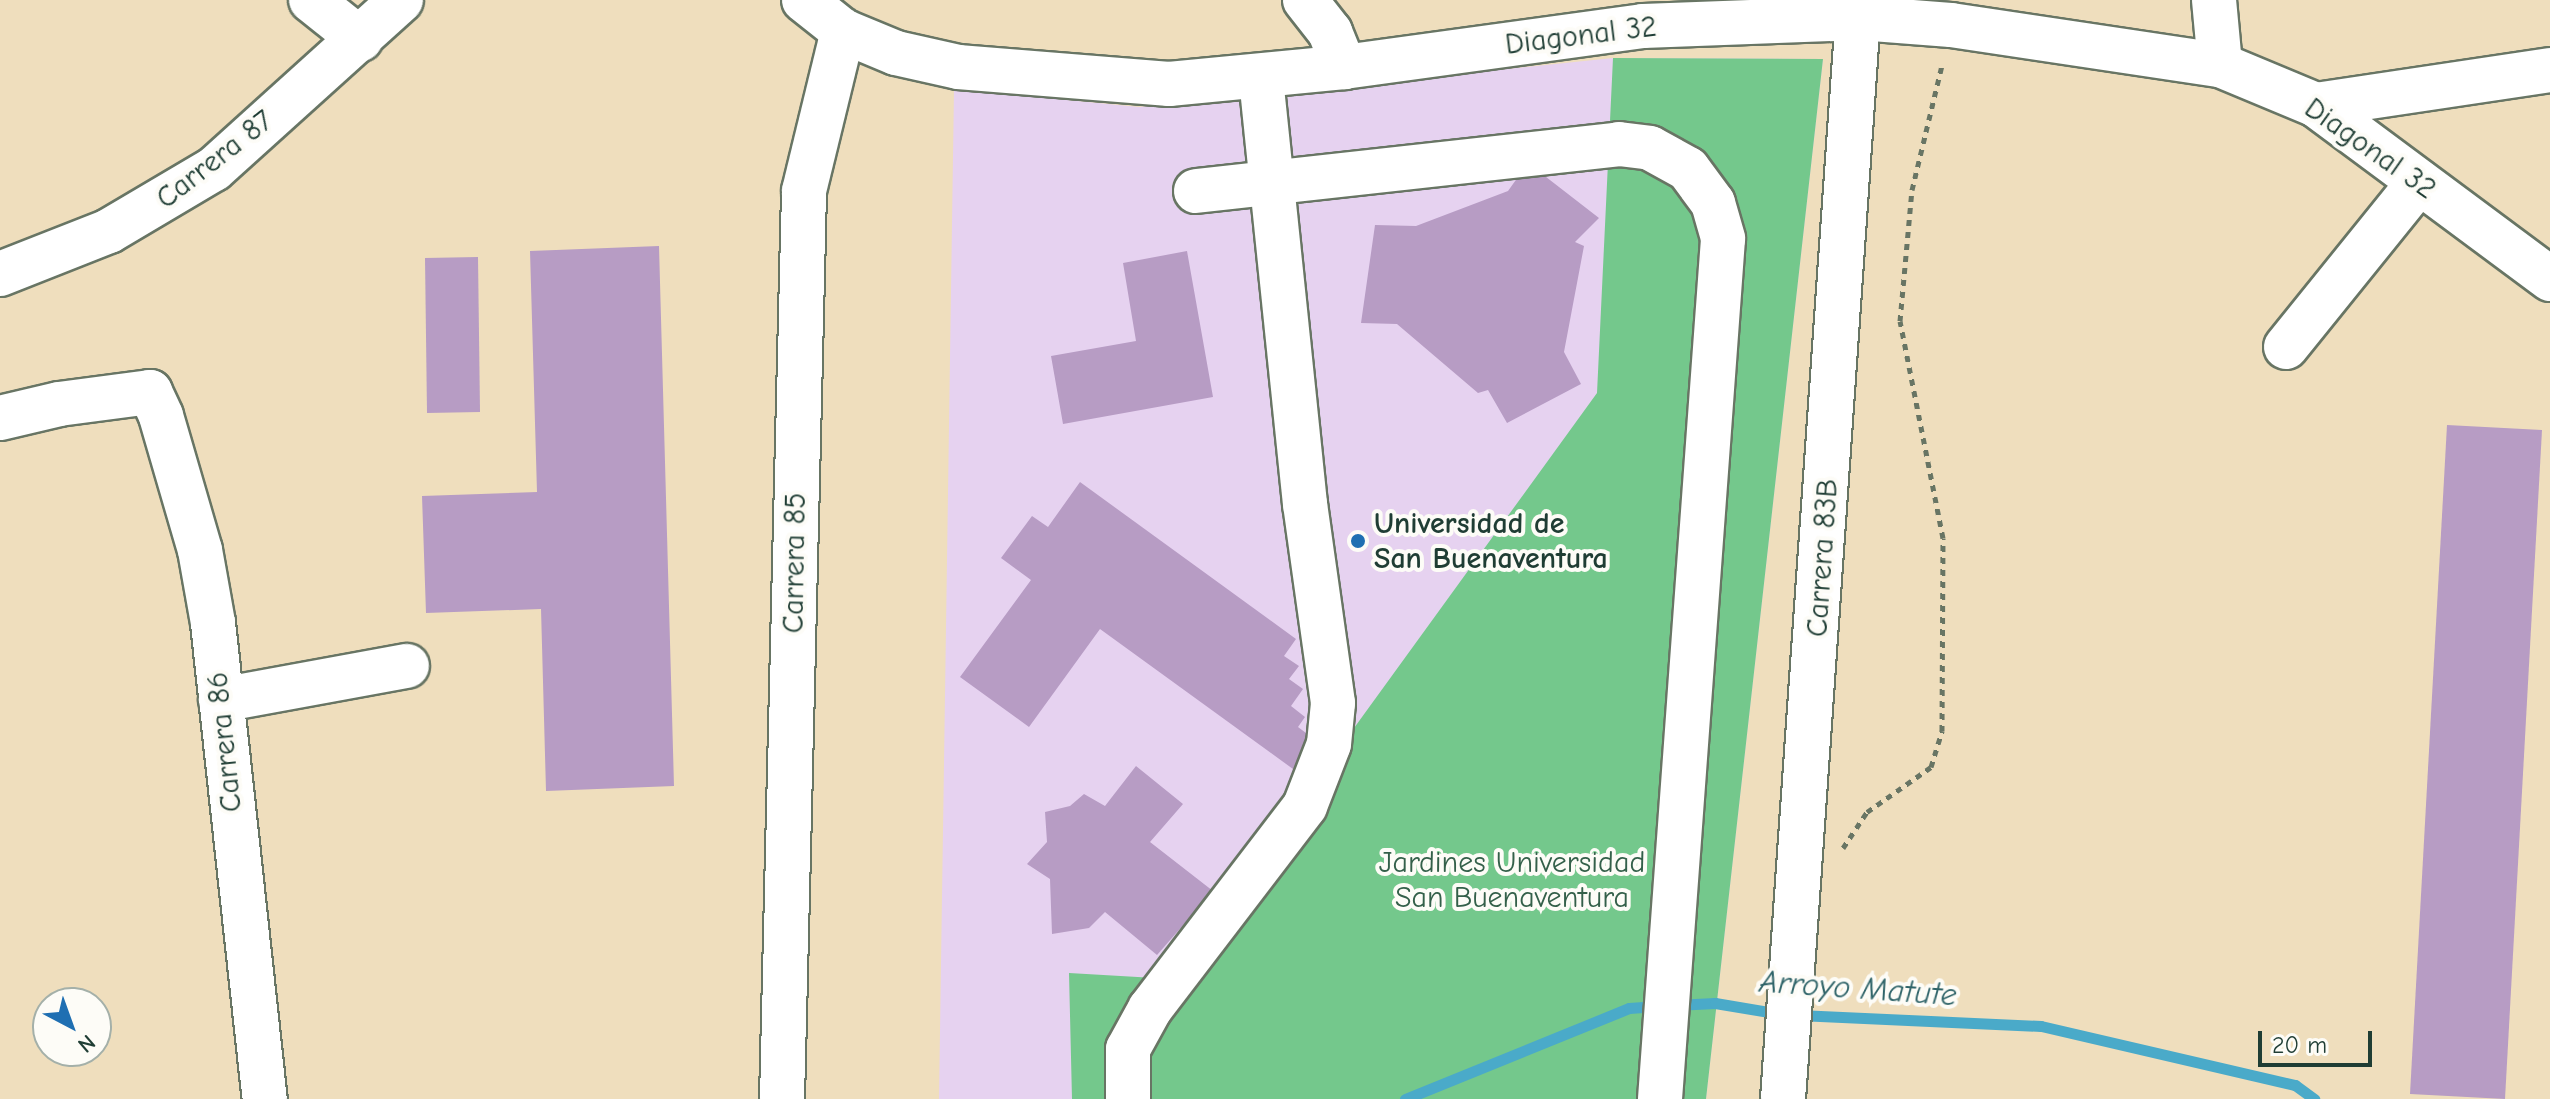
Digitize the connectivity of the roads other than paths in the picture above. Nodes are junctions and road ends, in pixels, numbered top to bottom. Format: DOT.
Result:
graph roads {
  1 [pos="311,0"];
  2 [pos="401,0"];
  3 [pos="804,0"];
  4 [pos="1305,0"];
  5 [pos="2214,0"];
  6 [pos="1860,9"];
  7 [pos="1641,13"];
  8 [pos="843,31"];
  9 [pos="360,39"];
  10 [pos="2220,65"];
  11 [pos="1344,67"];
  12 [pos="2550,70"];
  13 [pos="1261,76"];
  14 [pos="2316,105"];
  15 [pos="1273,182"];
  16 [pos="2419,182"];
  17 [pos="1196,191"];
  18 [pos="0,274"];
  19 [pos="2550,279"];
  20 [pos="2286,347"];
  21 [pos="0,418"];
  22 [pos="407,666"];
  23 [pos="221,700"];
  24 [pos="1660,1096"];
  25 [pos="265,1099"];
  26 [pos="774,1099"];
  27 [pos="782,1099"];
  28 [pos="1128,1099"];
  29 [pos="1783,1099"];
  1 -- 9 [label="street"];
  2 -- 9 [label="street, Carrera 87"];
  3 -- 8 [label="street, Diagonal 32"];
  4 -- 11 [label="street"];
  5 -- 10 [label="street"];
  6 -- 7 [label="street, Diagonal 32"];
  6 -- 10 [label="street, Diagonal 32"];
  6 -- 29 [label="street, Carrera 83B"];
  7 -- 11 [label="street, Diagonal 32"];
  8 -- 13 [label="street, Diagonal 32"];
  8 -- 27 [label="street, Carrera 85"];
  9 -- 18 [label="street, Carrera 87"];
  10 -- 14 [label="street, Diagonal 32"];
  11 -- 13 [label="street, Diagonal 32"];
  12 -- 14 [label="street"];
  13 -- 15 [label="street"];
  14 -- 16 [label="street, Diagonal 32"];
  15 -- 17 [label="street"];
  15 -- 24 [label="street"];
  15 -- 28 [label="street"];
  16 -- 19 [label="street, Diagonal 32"];
  16 -- 20 [label="street"];
  21 -- 23 [label="street, Carrera 86"];
  22 -- 23 [label="street"];
  23 -- 25 [label="street, Carrera 86"];
  26 -- 27 [label="street"];
}
